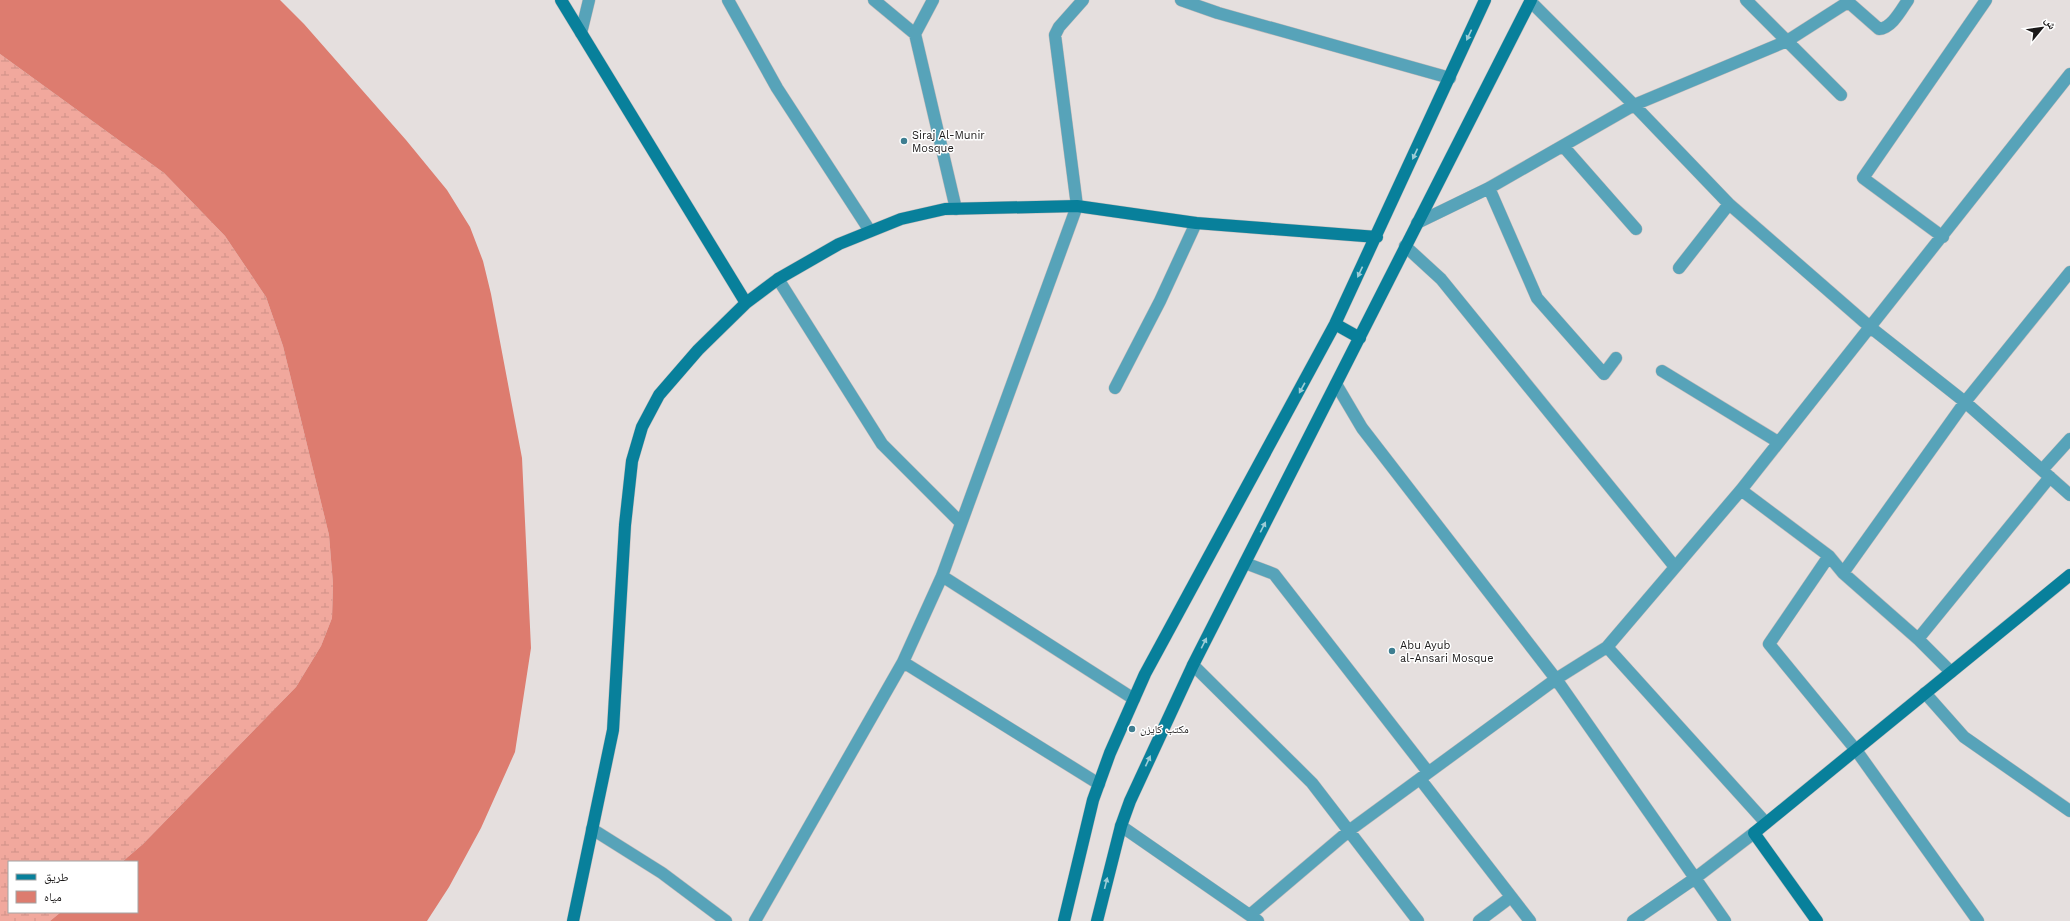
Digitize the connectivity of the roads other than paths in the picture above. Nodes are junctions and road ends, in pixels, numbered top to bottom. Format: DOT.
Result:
graph roads {
  1 [pos="561,0"];
  2 [pos="589,0"];
  3 [pos="728,0"];
  4 [pos="874,0"];
  5 [pos="933,0"];
  6 [pos="1083,0"];
  7 [pos="1181,0"];
  8 [pos="1486,0"];
  9 [pos="1746,0"];
  10 [pos="1908,0"];
  11 [pos="1986,0"];
  12 [pos="1531,1"];
  13 [pos="1847,1"];
  14 [pos="581,33"];
  15 [pos="915,34"];
  16 [pos="1787,42"];
  17 [pos="2070,74"];
  18 [pos="1450,78"];
  19 [pos="1841,95"];
  20 [pos="1634,105"];
  21 [pos="1563,146"];
  22 [pos="1489,188"];
  23 [pos="1730,204"];
  24 [pos="1077,206"];
  25 [pos="956,209"];
  26 [pos="1196,223"];
  27 [pos="1417,223"];
  28 [pos="1636,229"];
  29 [pos="870,231"];
  30 [pos="1377,237"];
  31 [pos="1943,237"];
  32 [pos="1405,246"];
  33 [pos="1680,268"];
  34 [pos="2070,272"];
  35 [pos="778,279"];
  36 [pos="746,303"];
  37 [pos="1335,324"];
  38 [pos="1870,327"];
  39 [pos="1360,338"];
  40 [pos="1616,358"];
  41 [pos="1662,371"];
  42 [pos="1336,384"];
  43 [pos="1115,388"];
  44 [pos="1964,402"];
  45 [pos="2070,439"];
  46 [pos="1778,442"];
  47 [pos="2046,474"];
  48 [pos="1741,490"];
  49 [pos="2070,495"];
  50 [pos="960,522"];
  51 [pos="1829,556"];
  52 [pos="1245,563"];
  53 [pos="1675,567"];
  54 [pos="1843,573"];
  55 [pos="2070,575"];
  56 [pos="942,576"];
  57 [pos="1918,639"];
  58 [pos="1606,647"];
  59 [pos="903,662"];
  60 [pos="1193,665"];
  61 [pos="1951,672"];
  62 [pos="1556,679"];
  63 [pos="1925,693"];
  64 [pos="1134,699"];
  65 [pos="1856,750"];
  66 [pos="1424,776"];
  67 [pos="1099,784"];
  68 [pos="2070,811"];
  69 [pos="1766,823"];
  70 [pos="1121,826"];
  71 [pos="592,828"];
  72 [pos="1350,830"];
  73 [pos="1754,833"];
  74 [pos="1694,879"];
  75 [pos="1511,897"];
  76 [pos="1255,918"];
  77 [pos="573,921"];
  78 [pos="726,921"];
  79 [pos="755,921"];
  80 [pos="1064,921"];
  81 [pos="1097,921"];
  82 [pos="1418,921"];
  83 [pos="1479,921"];
  84 [pos="1530,921"];
  85 [pos="1633,921"];
  86 [pos="1725,921"];
  87 [pos="1817,921"];
  88 [pos="1978,921"];
  1 -- 14 [label="street"];
  2 -- 14 [label="street"];
  3 -- 29 [label="street"];
  4 -- 15 [label="street"];
  5 -- 15 [label="street"];
  6 -- 24 [label="street"];
  7 -- 18 [label="street"];
  8 -- 18 [label="street, one-way"];
  9 -- 16 [label="street"];
  10 -- 13 [label="street"];
  11 -- 31 [label="street"];
  12 -- 20 [label="street"];
  12 -- 27 [label="street"];
  13 -- 16 [label="street"];
  14 -- 36 [label="street"];
  15 -- 25 [label="street"];
  16 -- 19 [label="street"];
  16 -- 20 [label="street"];
  17 -- 31 [label="street"];
  18 -- 30 [label="street, one-way"];
  20 -- 21 [label="street"];
  20 -- 23 [label="street"];
  21 -- 22 [label="street"];
  21 -- 28 [label="street"];
  22 -- 27 [label="street"];
  22 -- 40 [label="street"];
  23 -- 33 [label="street"];
  23 -- 38 [label="street"];
  24 -- 25 [label="street"];
  24 -- 26 [label="street"];
  24 -- 50 [label="street"];
  25 -- 29 [label="street"];
  26 -- 30 [label="street"];
  26 -- 43 [label="street"];
  27 -- 32 [label="street"];
  29 -- 35 [label="street"];
  30 -- 37 [label="street, one-way"];
  31 -- 38 [label="street"];
  32 -- 39 [label="street"];
  32 -- 53 [label="street"];
  34 -- 44 [label="street"];
  35 -- 36 [label="street"];
  35 -- 50 [label="street"];
  36 -- 71 [label="street"];
  37 -- 39 [label="street"];
  37 -- 64 [label="street, one-way"];
  38 -- 44 [label="street"];
  38 -- 46 [label="street"];
  39 -- 42 [label="street"];
  41 -- 46 [label="street"];
  52 -- 42 [label="street, one-way"];
  42 -- 62 [label="street"];
  44 -- 47 [label="street"];
  44 -- 54 [label="street"];
  45 -- 47 [label="street"];
  46 -- 48 [label="street"];
  47 -- 49 [label="street"];
  47 -- 57 [label="street"];
  48 -- 51 [label="street"];
  48 -- 53 [label="street"];
  50 -- 56 [label="street"];
  51 -- 54 [label="street"];
  51 -- 65 [label="street"];
  60 -- 52 [label="street, one-way"];
  52 -- 66 [label="street"];
  53 -- 58 [label="street"];
  54 -- 57 [label="street"];
  55 -- 61 [label="street"];
  56 -- 59 [label="street"];
  56 -- 64 [label="street"];
  57 -- 61 [label="street"];
  58 -- 62 [label="street"];
  58 -- 69 [label="street"];
  59 -- 67 [label="street"];
  59 -- 79 [label="street"];
  70 -- 60 [label="street, one-way"];
  60 -- 72 [label="street"];
  61 -- 63 [label="street"];
  62 -- 66 [label="street"];
  62 -- 74 [label="street"];
  63 -- 65 [label="street"];
  63 -- 68 [label="street"];
  64 -- 67 [label="street"];
  65 -- 69 [label="street"];
  65 -- 88 [label="street"];
  66 -- 72 [label="street"];
  66 -- 75 [label="street"];
  67 -- 80 [label="street"];
  69 -- 73 [label="street"];
  70 -- 76 [label="street"];
  81 -- 70 [label="street, one-way"];
  71 -- 77 [label="street"];
  71 -- 78 [label="street"];
  72 -- 76 [label="street"];
  72 -- 82 [label="street"];
  73 -- 74 [label="street"];
  73 -- 87 [label="street"];
  74 -- 85 [label="street"];
  74 -- 86 [label="street"];
  75 -- 83 [label="street"];
  75 -- 84 [label="street"];
}
